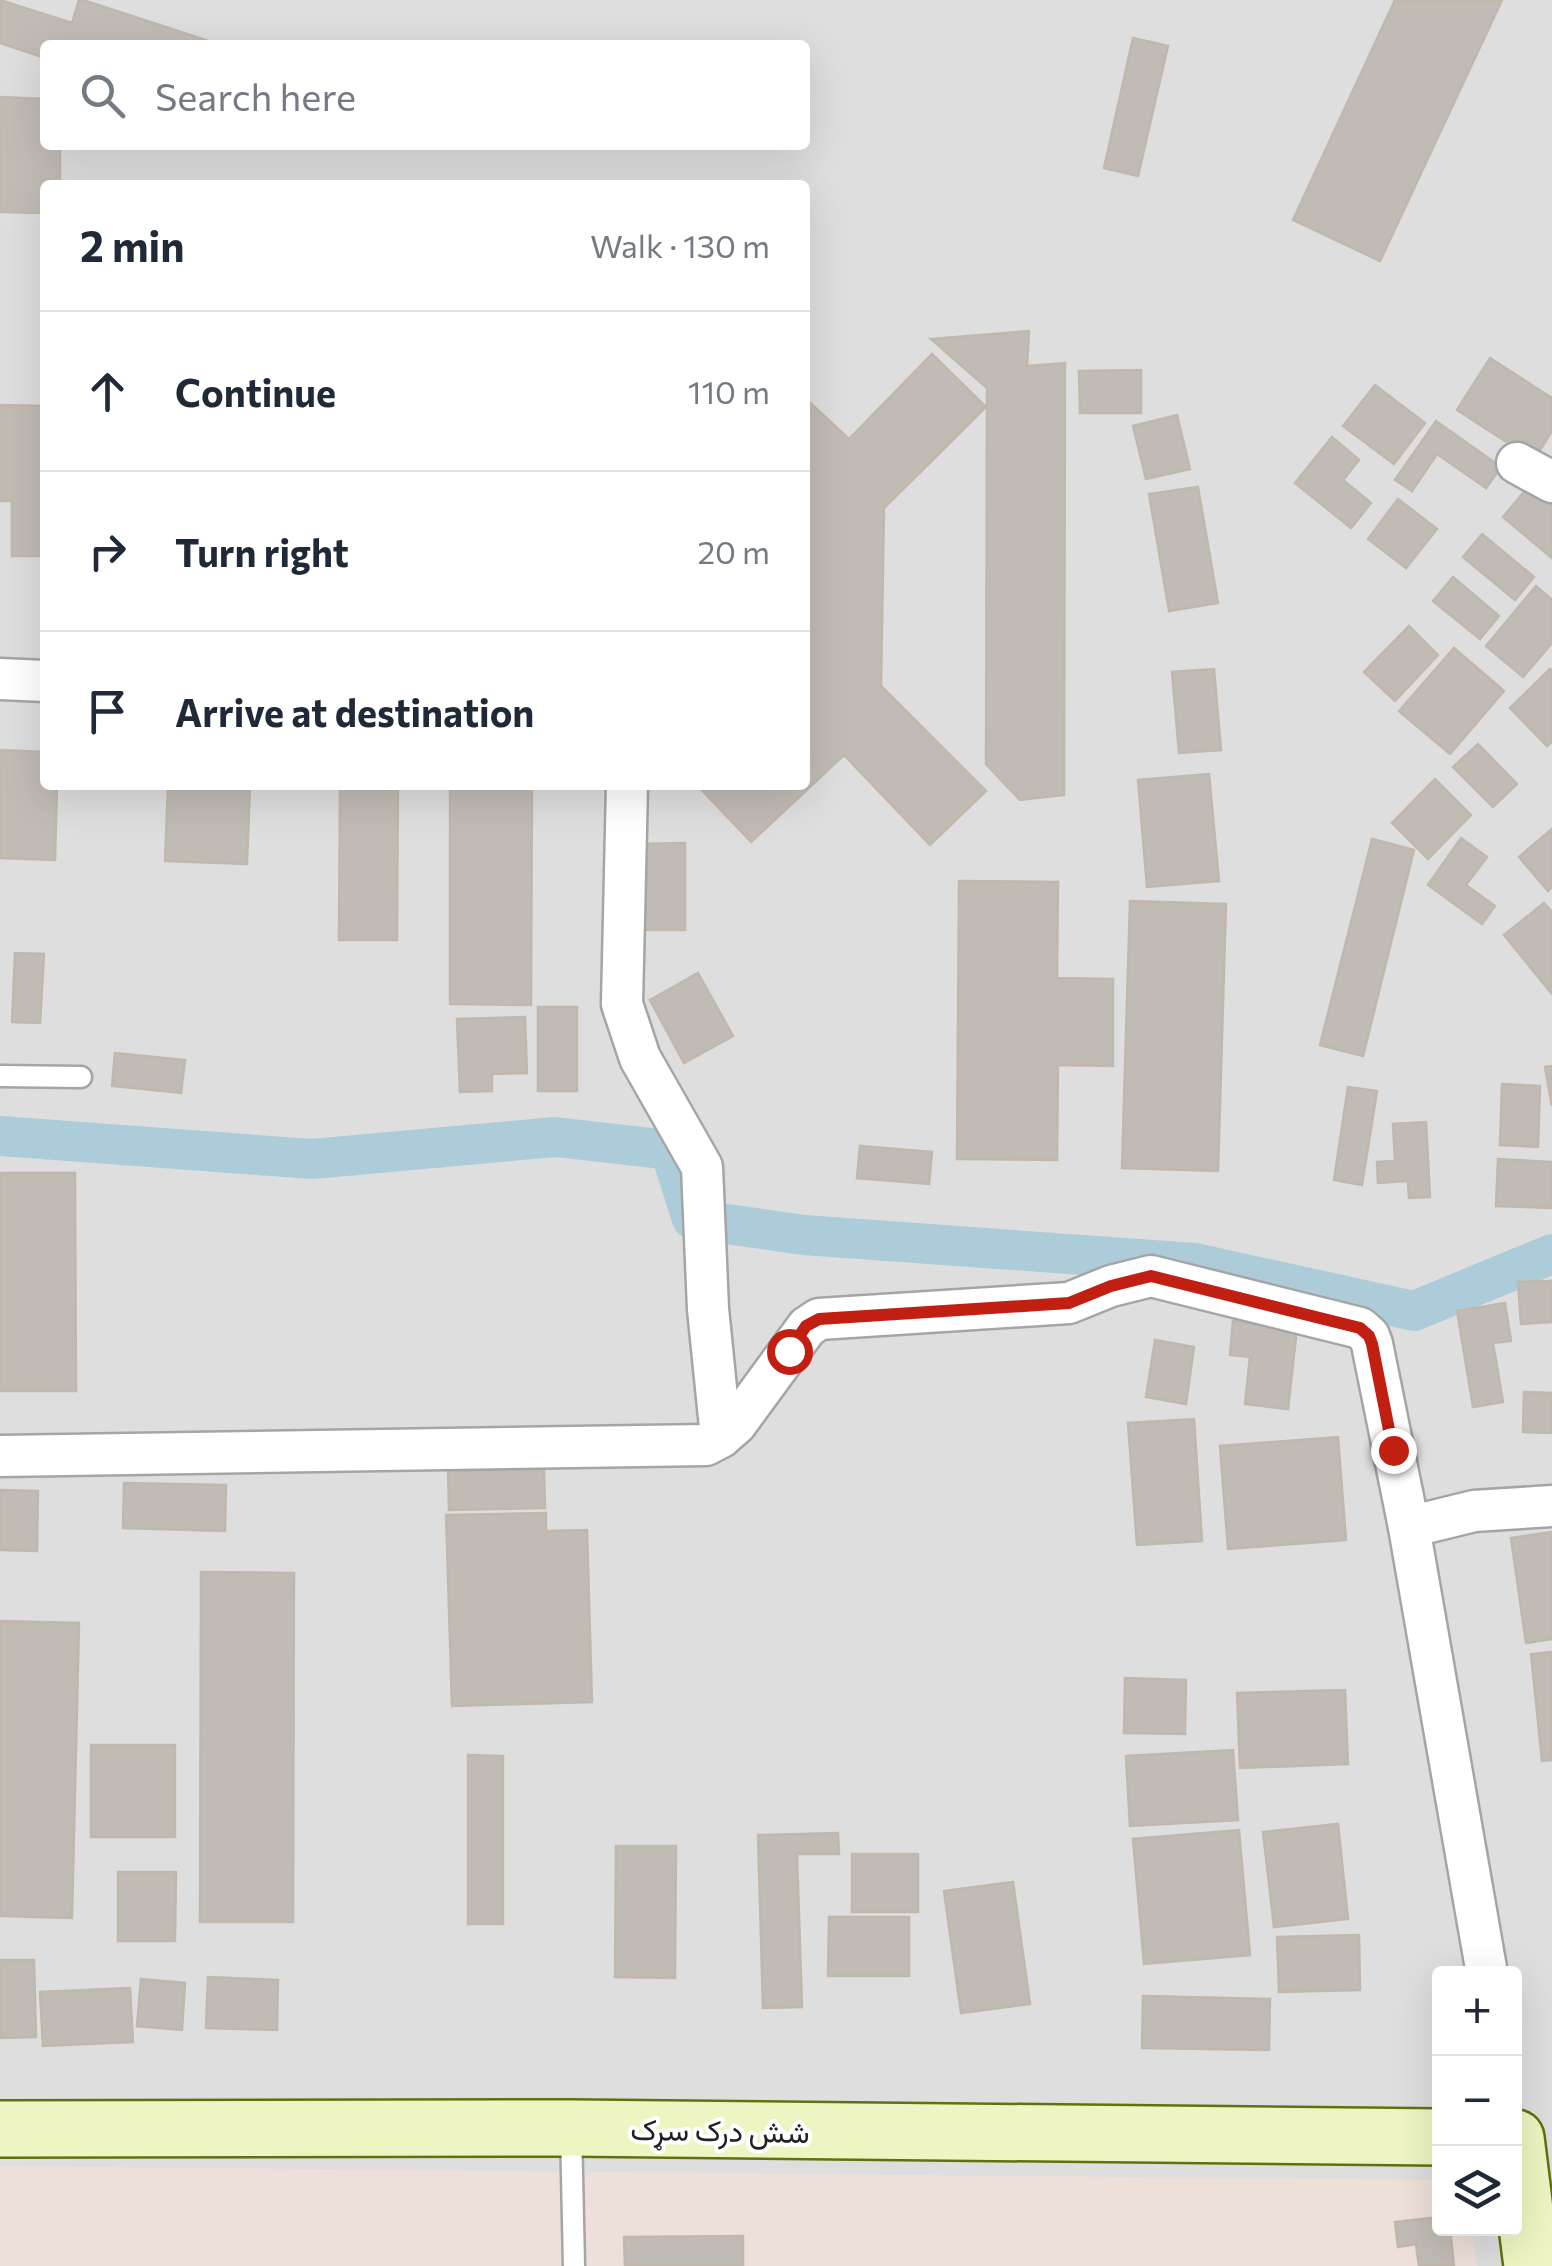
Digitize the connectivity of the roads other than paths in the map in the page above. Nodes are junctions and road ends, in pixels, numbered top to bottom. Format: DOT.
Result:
graph roads {
  1 [pos="1517,463"];
  2 [pos="1552,482"];
  3 [pos="0,679"];
  4 [pos="40,680"];
  5 [pos="627,790"];
  6 [pos="0,1076"];
  7 [pos="81,1077"];
  8 [pos="722,1437"];
  9 [pos="0,1456"];
  10 [pos="1552,1506"];
  11 [pos="1408,1527"];
  12 [pos="1486,1966"];
  13 [pos="571,2128"];
  14 [pos="0,2130"];
  15 [pos="1524,2136"];
  16 [pos="1432,2137"];
  17 [pos="574,2266"];
  18 [pos="1532,2266"];
  1 -- 2 [label="street"];
  3 -- 4 [label="street"];
  5 -- 8 [label="street"];
  6 -- 7 [label="lane"];
  8 -- 9 [label="street"];
  8 -- 11 [label="street"];
  10 -- 11 [label="street"];
  11 -- 12 [label="street"];
  13 -- 14 [label="main road, شش درک سړک"];
  13 -- 16 [label="main road, شش درک سړک"];
  13 -- 17 [label="lane"];
  15 -- 18 [label="main road"];
}
